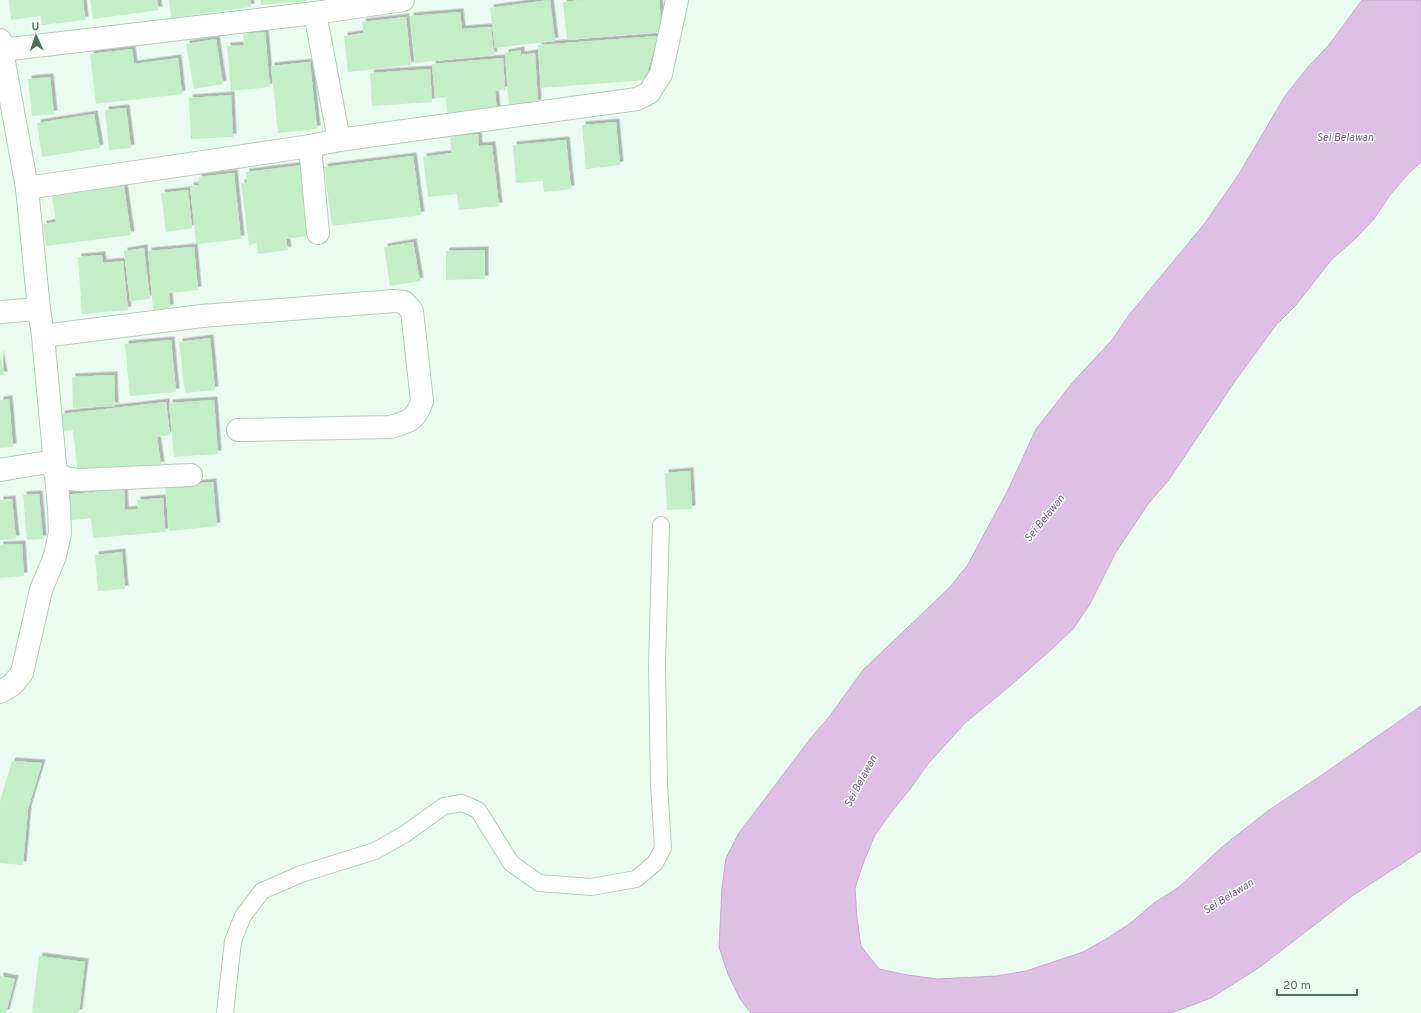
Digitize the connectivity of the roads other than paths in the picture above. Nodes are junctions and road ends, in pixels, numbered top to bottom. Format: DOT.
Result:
graph roads {
  1 [pos="404,0"];
  2 [pos="677,0"];
  3 [pos="315,13"];
  4 [pos="1,45"];
  5 [pos="339,140"];
  6 [pos="310,146"];
  7 [pos="26,188"];
  8 [pos="318,233"];
  9 [pos="39,309"];
  10 [pos="0,312"];
  11 [pos="43,336"];
  12 [pos="238,430"];
  13 [pos="55,467"];
  14 [pos="0,470"];
  15 [pos="191,475"];
  16 [pos="661,525"];
  17 [pos="0,692"];
  18 [pos="225,1013"];
  1 -- 3 [label="street"];
  2 -- 5 [label="street"];
  3 -- 4 [label="street"];
  3 -- 5 [label="street"];
  4 -- 7 [label="street"];
  5 -- 6 [label="street"];
  6 -- 7 [label="street"];
  6 -- 8 [label="street"];
  7 -- 9 [label="street"];
  9 -- 10 [label="street"];
  9 -- 11 [label="street"];
  11 -- 12 [label="street"];
  11 -- 13 [label="street"];
  13 -- 14 [label="street"];
  13 -- 15 [label="street"];
  13 -- 17 [label="street"];
  16 -- 18 [label="lane"];
}
